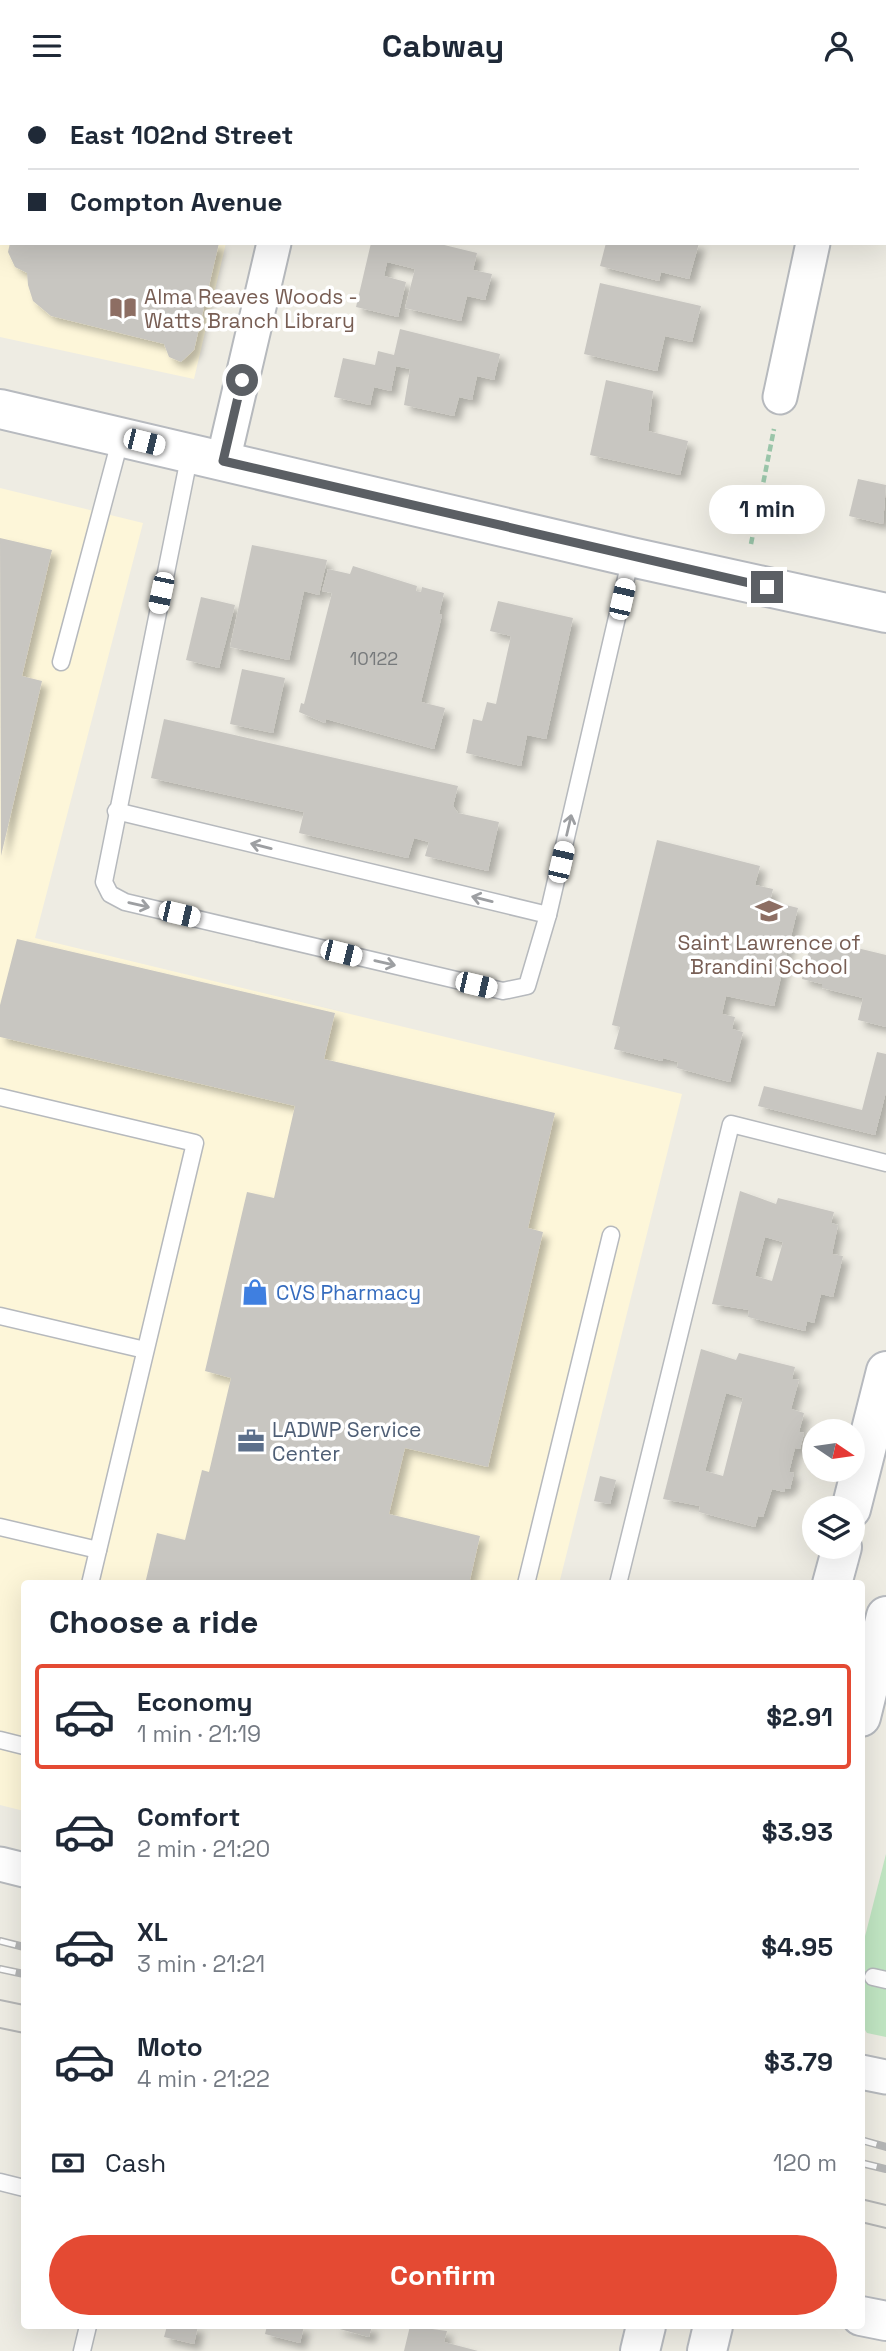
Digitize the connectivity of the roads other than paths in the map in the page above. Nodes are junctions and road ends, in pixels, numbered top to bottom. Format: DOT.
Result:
graph roads {
  1 [pos="273,245"];
  2 [pos="813,245"];
  3 [pos="780,397"];
  4 [pos="0,409"];
  5 [pos="121,437"];
  6 [pos="206,457"];
  7 [pos="631,557"];
  8 [pos="886,613"];
  9 [pos="61,662"];
  10 [pos="116,811"];
  11 [pos="548,915"];
  12 [pos="0,1097"];
  13 [pos="886,1163"];
  14 [pos="611,1235"];
  15 [pos="0,1316"];
  16 [pos="145,1350"];
  17 [pos="886,1371"];
  18 [pos="854,1496"];
  19 [pos="0,1527"];
  20 [pos="98,1550"];
  21 [pos="839,1559"];
  22 [pos="91,1580"];
  23 [pos="527,1580"];
  24 [pos="619,1580"];
  25 [pos="833,1580"];
  26 [pos="886,1616"];
  27 [pos="881,1657"];
  28 [pos="865,1705"];
  29 [pos="0,1740"];
  30 [pos="21,1745"];
  31 [pos="0,1864"];
  32 [pos="21,1868"];
  33 [pos="865,2073"];
  34 [pos="886,2077"];
  35 [pos="0,2182"];
  36 [pos="21,2187"];
  37 [pos="865,2317"];
  38 [pos="886,2321"];
  39 [pos="87,2329"];
  40 [pos="645,2329"];
  41 [pos="712,2329"];
  42 [pos="82,2351"];
  43 [pos="640,2351"];
  44 [pos="707,2351"];
  1 -- 6 [label="street"];
  2 -- 3 [label="street"];
  4 -- 5 [label="main road"];
  5 -- 6 [label="main road"];
  5 -- 9 [label="lane"];
  6 -- 7 [label="main road"];
  6 -- 10 [label="lane"];
  7 -- 8 [label="main road"];
  11 -- 7 [label="lane, one-way"];
  11 -- 10 [label="lane, one-way"];
  10 -- 11 [label="lane, one-way"];
  12 -- 16 [label="lane"];
  13 -- 24 [label="lane"];
  14 -- 23 [label="lane"];
  15 -- 16 [label="lane"];
  16 -- 20 [label="lane"];
  17 -- 18 [label="main road"];
  19 -- 20 [label="lane"];
  20 -- 22 [label="lane"];
  21 -- 25 [label="main road"];
  26 -- 27 [label="main road"];
  27 -- 28 [label="main road"];
  29 -- 30 [label="lane"];
  31 -- 32 [label="street"];
  33 -- 34 [label="street"];
  35 -- 36 [label="lane"];
  37 -- 38 [label="main road"];
  39 -- 42 [label="lane"];
  40 -- 43 [label="main road"];
  41 -- 44 [label="main road"];
}
